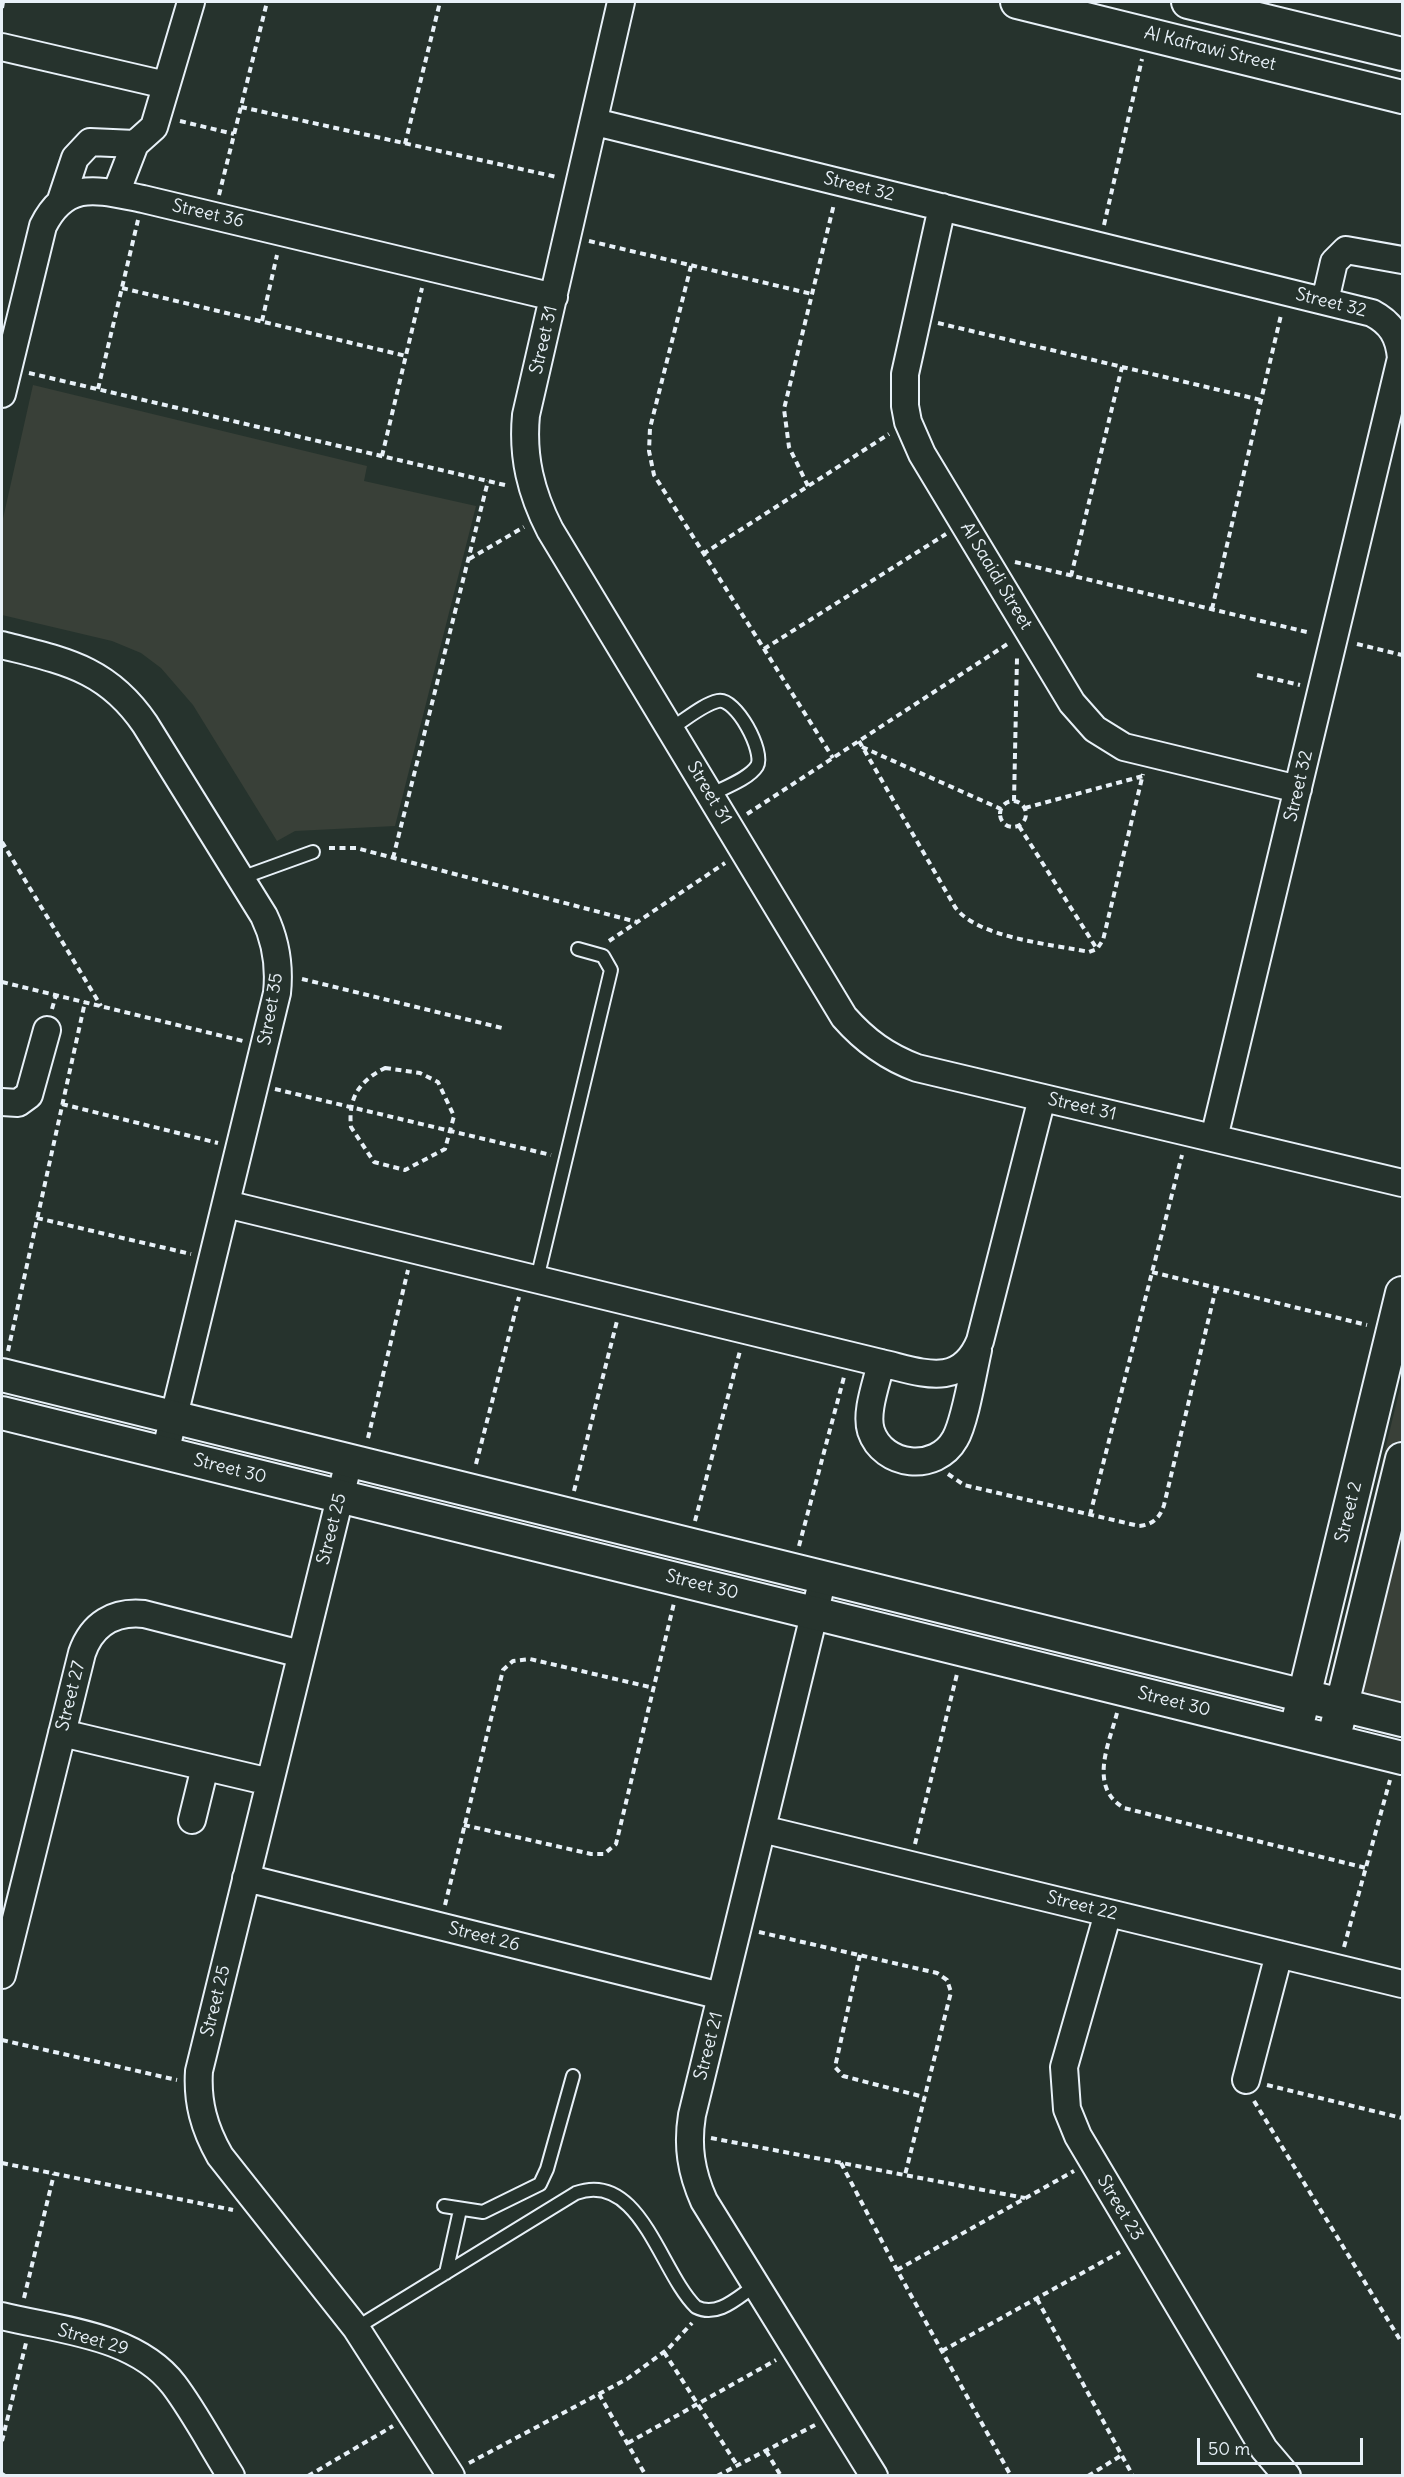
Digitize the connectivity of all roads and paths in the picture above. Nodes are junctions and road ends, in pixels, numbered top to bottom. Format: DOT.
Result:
graph roads {
  1 [pos="3,2"];
  2 [pos="191,2"];
  3 [pos="267,2"];
  4 [pos="440,2"];
  5 [pos="621,2"];
  6 [pos="1017,2"];
  7 [pos="1188,2"];
  8 [pos="2,8"];
  9 [pos="1148,34"];
  10 [pos="2,47"];
  11 [pos="1402,54"];
  12 [pos="166,86"];
  13 [pos="1402,97"];
  14 [pos="241,107"];
  15 [pos="159,116"];
  16 [pos="595,122"];
  17 [pos="234,134"];
  18 [pos="135,144"];
  19 [pos="405,144"];
  20 [pos="839,182"];
  21 [pos="581,183"];
  22 [pos="116,193"];
  23 [pos="143,199"];
  24 [pos="60,203"];
  25 [pos="942,207"];
  26 [pos="214,216"];
  27 [pos="282,232"];
  28 [pos="568,236"];
  29 [pos="1099,246"];
  30 [pos="1402,260"];
  31 [pos="690,266"];
  32 [pos="427,267"];
  33 [pos="122,288"];
  34 [pos="1286,292"];
  35 [pos="812,294"];
  36 [pos="554,297"];
  37 [pos="1325,302"];
  38 [pos="917,318"];
  39 [pos="262,321"];
  40 [pos="1402,355"];
  41 [pos="406,356"];
  42 [pos="1122,367"];
  43 [pos="8,368"];
  44 [pos="98,389"];
  45 [pos="2,394"];
  46 [pos="1261,400"];
  47 [pos="908,422"];
  48 [pos="382,456"];
  49 [pos="488,481"];
  50 [pos="808,486"];
  51 [pos="532,492"];
  52 [pos="543,516"];
  53 [pos="964,523"];
  54 [pos="703,554"];
  55 [pos="983,554"];
  56 [pos="468,559"];
  57 [pos="1071,576"];
  58 [pos="1212,609"];
  59 [pos="1023,634"];
  60 [pos="1334,639"];
  61 [pos="2,645"];
  62 [pos="764,650"];
  63 [pos="1402,655"];
  64 [pos="1257,675"];
  65 [pos="1322,690"];
  66 [pos="670,729"];
  67 [pos="859,741"];
  68 [pos="862,747"];
  69 [pos="834,758"];
  70 [pos="1145,765"];
  71 [pos="1298,789"];
  72 [pos="710,795"];
  73 [pos="1014,801"];
  74 [pos="1025,808"];
  75 [pos="1001,809"];
  76 [pos="728,826"];
  77 [pos="1019,826"];
  78 [pos="2,842"];
  79 [pos="743,851"];
  80 [pos="313,852"];
  81 [pos="393,858"];
  82 [pos="241,878"];
  83 [pos="637,922"];
  84 [pos="578,949"];
  85 [pos="1097,949"];
  86 [pos="592,952"];
  87 [pos="279,973"];
  88 [pos="2,982"];
  89 [pos="84,1002"];
  90 [pos="101,1007"];
  91 [pos="502,1028"];
  92 [pos="47,1030"];
  93 [pos="264,1047"];
  94 [pos="255,1084"];
  95 [pos="1042,1098"];
  96 [pos="2,1102"];
  97 [pos="62,1104"];
  98 [pos="353,1107"];
  99 [pos="452,1131"];
  100 [pos="1188,1132"];
  101 [pos="1214,1138"];
  102 [pos="239,1148"];
  103 [pos="566,1159"];
  104 [pos="1402,1183"];
  105 [pos="226,1204"];
  106 [pos="37,1218"];
  107 [pos="413,1249"];
  108 [pos="212,1259"];
  109 [pos="1152,1272"];
  110 [pos="531,1278"];
  111 [pos="1216,1288"];
  112 [pos="1402,1293"];
  113 [pos="623,1300"];
  114 [pos="746,1330"];
  115 [pos="1393,1332"];
  116 [pos="980,1341"];
  117 [pos="850,1356"];
  118 [pos="881,1363"];
  119 [pos="2,1376"];
  120 [pos="2,1413"];
  121 [pos="173,1418"];
  122 [pos="165,1453"];
  123 [pos="942,1454"];
  124 [pos="1402,1459"];
  125 [pos="355,1462"];
  126 [pos="469,1490"];
  127 [pos="340,1496"];
  128 [pos="568,1515"];
  129 [pos="1090,1515"];
  130 [pos="688,1545"];
  131 [pos="793,1570"];
  132 [pos="823,1578"];
  133 [pos="680,1580"];
  134 [pos="814,1613"];
  135 [pos="963,1650"];
  136 [pos="301,1654"];
  137 [pos="654,1688"];
  138 [pos="1124,1689"];
  139 [pos="1304,1696"];
  140 [pos="1342,1705"];
  141 [pos="1402,1720"];
  142 [pos="1295,1732"];
  143 [pos="62,1733"];
  144 [pos="1334,1741"];
  145 [pos="1400,1757"];
  146 [pos="205,1767"];
  147 [pos="270,1782"];
  148 [pos="192,1820"];
  149 [pos="464,1825"];
  150 [pos="762,1829"];
  151 [pos="910,1865"];
  152 [pos="1366,1868"];
  153 [pos="246,1878"];
  154 [pos="1107,1912"];
  155 [pos="440,1926"];
  156 [pos="738,1927"];
  157 [pos="1279,1954"];
  158 [pos="860,1955"];
  159 [pos="1338,1968"];
  160 [pos="2,1975"];
  161 [pos="1402,1984"];
  162 [pos="722,1996"];
  163 [pos="2,2040"];
  164 [pos="573,2076"];
  165 [pos="1246,2080"];
  166 [pos="198,2085"];
  167 [pos="924,2097"];
  168 [pos="1402,2118"];
  169 [pos="690,2134"];
  170 [pos="1092,2160"];
  171 [pos="2,2163"];
  172 [pos="841,2163"];
  173 [pos="54,2174"];
  174 [pos="905,2175"];
  175 [pos="1025,2198"];
  176 [pos="444,2206"];
  177 [pos="460,2210"];
  178 [pos="268,2217"];
  179 [pos="1140,2241"];
  180 [pos="897,2270"];
  181 [pos="446,2272"];
  182 [pos="756,2285"];
  183 [pos="1037,2299"];
  184 [pos="703,2310"];
  185 [pos="17,2320"];
  186 [pos="356,2328"];
  187 [pos="1402,2343"];
  188 [pos="795,2350"];
  189 [pos="942,2351"];
  190 [pos="664,2352"];
  191 [pos="599,2394"];
  192 [pos="698,2404"];
  193 [pos="414,2414"];
  194 [pos="836,2415"];
  195 [pos="2,2441"];
  196 [pos="627,2443"];
  197 [pos="766,2451"];
  198 [pos="1122,2455"];
  199 [pos="737,2465"];
  200 [pos="450,2474"];
  201 [pos="231,2475"];
  202 [pos="308,2475"];
  203 [pos="646,2475"];
  204 [pos="717,2475"];
  205 [pos="780,2475"];
  206 [pos="873,2475"];
  207 [pos="1011,2475"];
  208 [pos="1088,2475"];
  209 [pos="1133,2475"];
  210 [pos="1287,2475"];
  1 -- 8 [label="path"];
  2 -- 12 [label="street"];
  3 -- 14 [label="path"];
  4 -- 19 [label="path"];
  5 -- 16 [label="street, Street 31"];
  6 -- 9 [label="street, Al Kafrawi Street"];
  7 -- 11 [label="street"];
  9 -- 13 [label="street, Al Kafrawi Street"];
  9 -- 29 [label="path"];
  10 -- 12 [label="street"];
  12 -- 15 [label="street"];
  14 -- 17 [label="path"];
  14 -- 19 [label="path"];
  15 -- 17 [label="path"];
  15 -- 18 [label="street"];
  16 -- 20 [label="street, Street 32"];
  16 -- 21 [label="street, Street 31"];
  17 -- 26 [label="path"];
  18 -- 22 [label="street"];
  18 -- 24 [label="street"];
  19 -- 21 [label="path"];
  20 -- 25 [label="street, Street 32"];
  20 -- 35 [label="path"];
  21 -- 28 [label="street, Street 31"];
  22 -- 23 [label="street, Street 36"];
  22 -- 24 [label="street, Street 36"];
  23 -- 26 [label="street, Street 36"];
  23 -- 33 [label="path"];
  24 -- 43 [label="street, Street 36"];
  25 -- 29 [label="street, Street 32"];
  25 -- 38 [label="street, Al Saaidi Street"];
  26 -- 27 [label="street, Street 36"];
  27 -- 32 [label="street, Street 36"];
  27 -- 39 [label="path"];
  28 -- 31 [label="path"];
  28 -- 36 [label="street, Street 31"];
  29 -- 34 [label="street, Street 32"];
  30 -- 37 [label="street"];
  31 -- 35 [label="path"];
  31 -- 54 [label="path"];
  32 -- 36 [label="street, Street 36"];
  32 -- 41 [label="path"];
  33 -- 39 [label="path"];
  33 -- 44 [label="path"];
  34 -- 37 [label="street, Street 32"];
  34 -- 46 [label="path"];
  35 -- 50 [label="path"];
  36 -- 51 [label="street, Street 31"];
  37 -- 40 [label="street, Street 32"];
  38 -- 42 [label="path"];
  38 -- 47 [label="street, Al Saaidi Street"];
  39 -- 41 [label="path"];
  40 -- 60 [label="street, Street 32"];
  41 -- 48 [label="path"];
  42 -- 46 [label="path"];
  42 -- 57 [label="path"];
  43 -- 44 [label="path"];
  43 -- 45 [label="street, Street 36"];
  44 -- 48 [label="path"];
  46 -- 58 [label="path"];
  47 -- 50 [label="path"];
  47 -- 53 [label="street, Al Saaidi Street"];
  48 -- 49 [label="path"];
  49 -- 51 [label="path"];
  49 -- 56 [label="path"];
  50 -- 54 [label="path"];
  51 -- 52 [label="street, Street 31"];
  52 -- 56 [label="path"];
  52 -- 66 [label="street, Street 31"];
  53 -- 55 [label="street, Al Saaidi Street"];
  53 -- 62 [label="path"];
  54 -- 62 [label="path"];
  55 -- 57 [label="path"];
  55 -- 59 [label="street, Al Saaidi Street"];
  56 -- 81 [label="path"];
  57 -- 58 [label="path"];
  58 -- 60 [label="path"];
  59 -- 67 [label="path"];
  59 -- 70 [label="street, Al Saaidi Street"];
  59 -- 73 [label="path"];
  60 -- 63 [label="path"];
  60 -- 65 [label="street, Street 32"];
  61 -- 82 [label="street, Street 35"];
  62 -- 69 [label="path"];
  64 -- 65 [label="path"];
  65 -- 71 [label="street, Street 32"];
  66 -- 72 [label="street, Street 31"];
  66 -- 72 [label="lane"];
  67 -- 68 [label="path"];
  67 -- 69 [label="path"];
  68 -- 75 [label="path"];
  68 -- 85 [label="path"];
  69 -- 76 [label="path"];
  70 -- 71 [label="street, Al Saaidi Street"];
  70 -- 74 [label="path"];
  70 -- 85 [label="path"];
  71 -- 101 [label="street, Street 32"];
  72 -- 76 [label="street, Street 31"];
  73 -- 74 [label="path"];
  73 -- 75 [label="path"];
  74 -- 77 [label="path"];
  75 -- 77 [label="path"];
  76 -- 79 [label="street, Street 31"];
  77 -- 85 [label="path"];
  78 -- 90 [label="path"];
  79 -- 83 [label="path"];
  79 -- 95 [label="street, Street 31"];
  80 -- 81 [label="path"];
  80 -- 82 [label="lane"];
  81 -- 83 [label="path"];
  82 -- 87 [label="street, Street 35"];
  83 -- 86 [label="path"];
  84 -- 86 [label="lane"];
  86 -- 103 [label="lane"];
  87 -- 91 [label="path"];
  87 -- 93 [label="street, Street 35"];
  88 -- 89 [label="path"];
  89 -- 90 [label="path"];
  89 -- 97 [label="path"];
  90 -- 93 [label="path"];
  92 -- 96 [label="street"];
  93 -- 94 [label="street, Street 35"];
  94 -- 98 [label="path"];
  94 -- 102 [label="street, Street 35"];
  95 -- 100 [label="street, Street 31"];
  95 -- 116 [label="street"];
  97 -- 102 [label="path"];
  97 -- 106 [label="path"];
  98 -- 99 [label="path"];
  98 -- 99 [label="path"];
  98 -- 99 [label="path"];
  99 -- 103 [label="path"];
  100 -- 101 [label="street, Street 31"];
  100 -- 109 [label="path"];
  101 -- 104 [label="street, Street 31"];
  102 -- 105 [label="street, Street 35"];
  103 -- 110 [label="lane"];
  105 -- 107 [label="street"];
  105 -- 108 [label="street, Street 35"];
  106 -- 108 [label="path"];
  106 -- 119 [label="path"];
  107 -- 110 [label="street"];
  107 -- 125 [label="path"];
  108 -- 121 [label="street, Street 35"];
  109 -- 111 [label="path"];
  109 -- 129 [label="path"];
  110 -- 113 [label="street"];
  110 -- 126 [label="path"];
  111 -- 115 [label="path"];
  111 -- 129 [label="path"];
  112 -- 115 [label="street, Street 2"];
  113 -- 114 [label="street"];
  113 -- 128 [label="path"];
  114 -- 117 [label="street"];
  114 -- 130 [label="path"];
  115 -- 139 [label="street, Street 2"];
  116 -- 118 [label="street"];
  116 -- 123 [label="street"];
  117 -- 118 [label="street"];
  117 -- 131 [label="path"];
  118 -- 123 [label="street"];
  119 -- 121 [label="street, Street 30"];
  120 -- 122 [label="street, Street 30"];
  121 -- 122 [label="street, Street 35"];
  121 -- 125 [label="street, Street 30"];
  122 -- 127 [label="street, Street 30"];
  123 -- 129 [label="path"];
  124 -- 140 [label="street"];
  125 -- 126 [label="street, Street 30"];
  125 -- 127 [label="street, Street 25"];
  126 -- 128 [label="street, Street 30"];
  127 -- 133 [label="street, Street 30"];
  127 -- 136 [label="street, Street 25"];
  128 -- 130 [label="street, Street 30"];
  130 -- 131 [label="street, Street 30"];
  131 -- 132 [label="street, Street 30"];
  132 -- 134 [label="street, Street 21"];
  132 -- 139 [label="street, Street 30"];
  133 -- 134 [label="street, Street 30"];
  133 -- 137 [label="path"];
  134 -- 135 [label="street, Street 30"];
  134 -- 150 [label="street, Street 21"];
  135 -- 138 [label="street, Street 30"];
  135 -- 151 [label="path"];
  136 -- 143 [label="street, Street 27"];
  136 -- 147 [label="street, Street 25"];
  137 -- 149 [label="path"];
  137 -- 149 [label="path"];
  138 -- 142 [label="street, Street 30"];
  138 -- 152 [label="path"];
  139 -- 140 [label="street, Street 30"];
  139 -- 142 [label="street, Street 2"];
  140 -- 141 [label="street, Street 30"];
  140 -- 144 [label="street"];
  142 -- 144 [label="street, Street 30"];
  143 -- 146 [label="street"];
  143 -- 160 [label="street, Street 27"];
  144 -- 145 [label="street, Street 30"];
  145 -- 152 [label="path"];
  146 -- 147 [label="street"];
  146 -- 148 [label="street"];
  147 -- 153 [label="street, Street 25"];
  149 -- 155 [label="path"];
  150 -- 151 [label="street, Street 22"];
  150 -- 156 [label="street, Street 21"];
  151 -- 154 [label="street, Street 22"];
  152 -- 159 [label="path"];
  153 -- 155 [label="street, Street 26"];
  153 -- 166 [label="street, Street 25"];
  154 -- 157 [label="street, Street 22"];
  154 -- 170 [label="street, Street 23"];
  155 -- 162 [label="street, Street 26"];
  156 -- 158 [label="path"];
  156 -- 162 [label="street, Street 21"];
  157 -- 159 [label="street, Street 22"];
  157 -- 165 [label="street"];
  158 -- 167 [label="path"];
  158 -- 167 [label="path"];
  159 -- 161 [label="street, Street 22"];
  162 -- 169 [label="street, Street 21"];
  163 -- 166 [label="path"];
  164 -- 177 [label="lane"];
  165 -- 168 [label="path"];
  165 -- 187 [label="path"];
  166 -- 178 [label="street, Street 25"];
  167 -- 174 [label="path"];
  169 -- 172 [label="path"];
  169 -- 182 [label="street, Street 21"];
  170 -- 175 [label="path"];
  170 -- 179 [label="street, Street 23"];
  171 -- 173 [label="path"];
  172 -- 174 [label="path"];
  172 -- 180 [label="path"];
  173 -- 178 [label="path"];
  173 -- 185 [label="path"];
  174 -- 175 [label="path"];
  175 -- 180 [label="path"];
  176 -- 177 [label="lane"];
  177 -- 181 [label="lane"];
  178 -- 186 [label="street, Street 25"];
  179 -- 183 [label="path"];
  179 -- 210 [label="street, Street 23"];
  180 -- 189 [label="path"];
  181 -- 184 [label="lane"];
  181 -- 186 [label="lane"];
  182 -- 184 [label="lane"];
  182 -- 188 [label="street, Street 21"];
  183 -- 189 [label="path"];
  183 -- 198 [label="path"];
  184 -- 190 [label="path"];
  185 -- 195 [label="path"];
  185 -- 201 [label="street, Street 29"];
  186 -- 193 [label="street, Street 25"];
  188 -- 192 [label="path"];
  188 -- 194 [label="street, Street 21"];
  189 -- 207 [label="path"];
  190 -- 191 [label="path"];
  190 -- 192 [label="path"];
  191 -- 196 [label="path"];
  191 -- 200 [label="path"];
  192 -- 196 [label="path"];
  192 -- 199 [label="path"];
  193 -- 200 [label="street, Street 25"];
  193 -- 202 [label="path"];
  194 -- 197 [label="path"];
  194 -- 206 [label="street, Street 21"];
  196 -- 203 [label="path"];
  197 -- 199 [label="path"];
  197 -- 205 [label="path"];
  198 -- 208 [label="path"];
  198 -- 209 [label="path"];
  199 -- 204 [label="path"];
}
